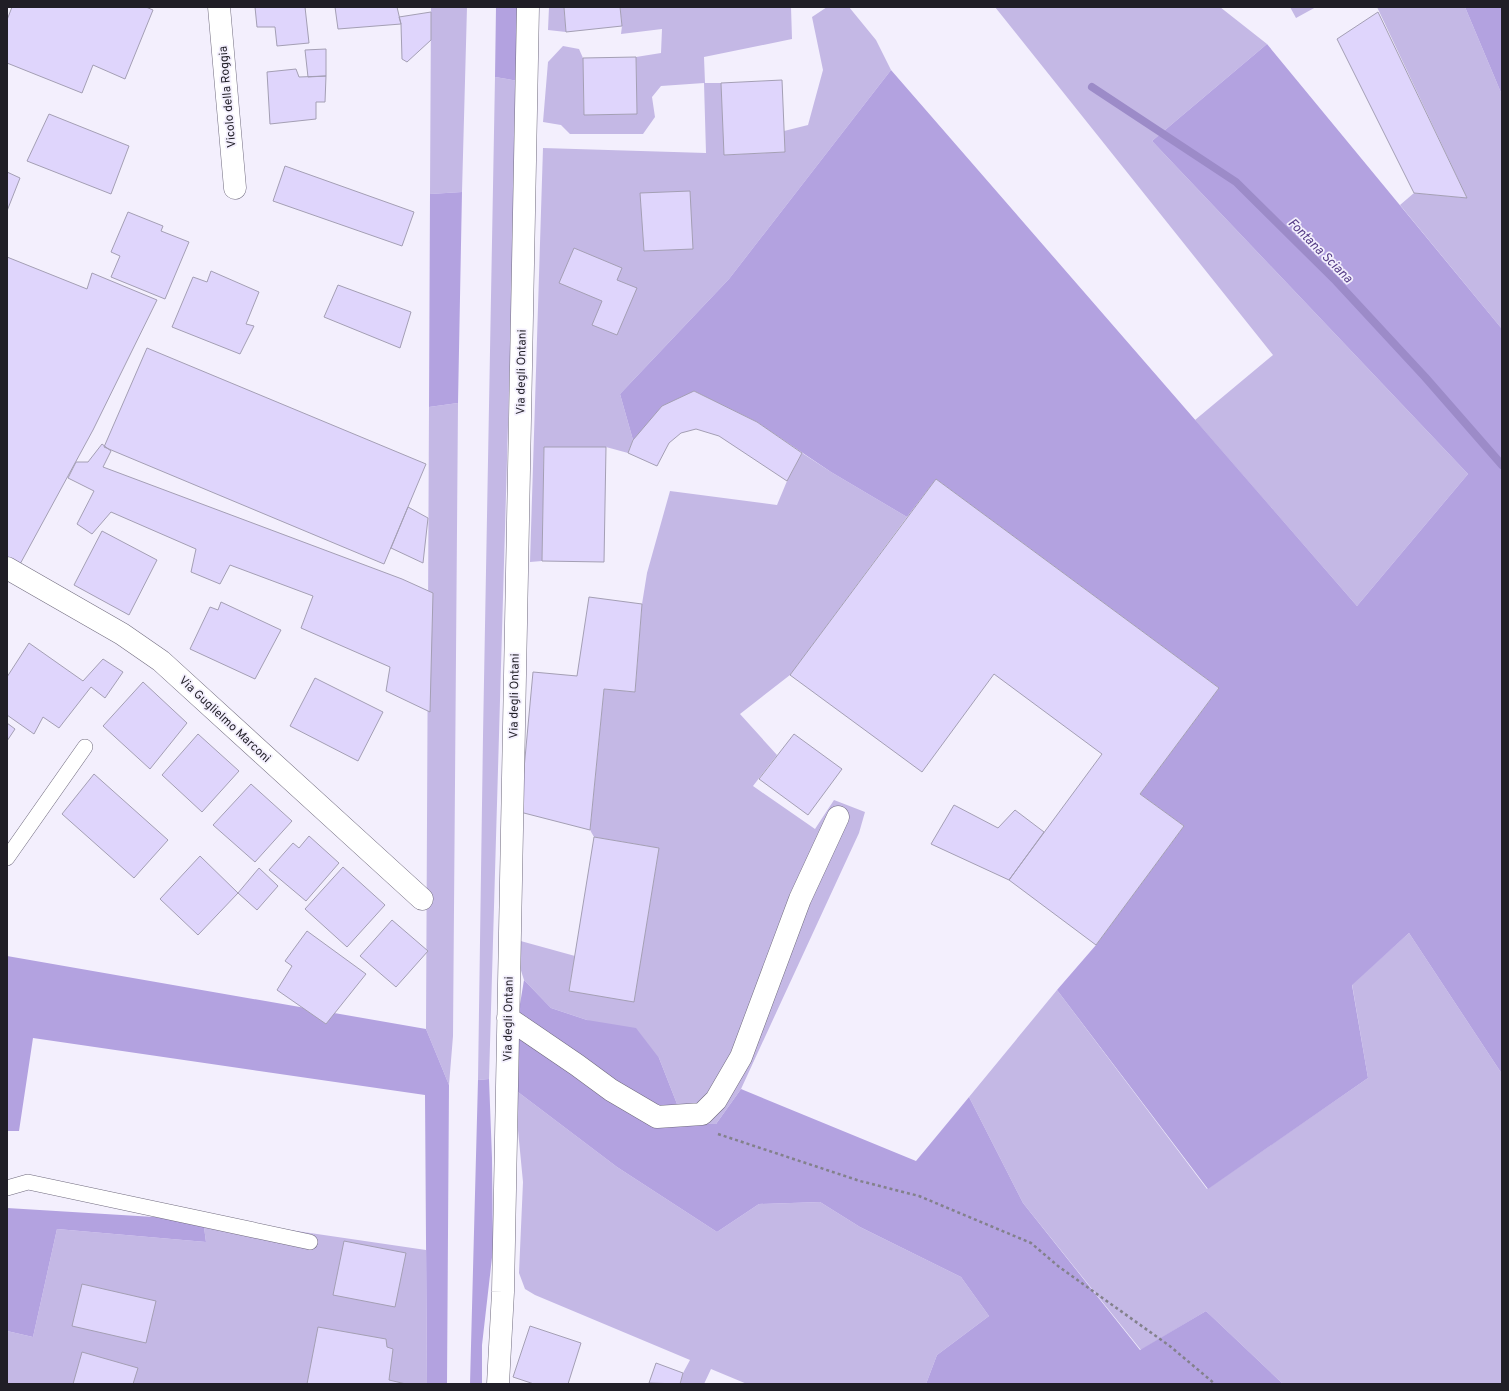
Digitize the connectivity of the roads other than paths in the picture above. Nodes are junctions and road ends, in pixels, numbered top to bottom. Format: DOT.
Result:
graph roads {
  1 [pos="219,7"];
  2 [pos="528,7"];
  3 [pos="235,188"];
  4 [pos="7,568"];
  5 [pos="85,747"];
  6 [pos="838,817"];
  7 [pos="7,858"];
  8 [pos="422,900"];
  9 [pos="508,1018"];
  10 [pos="7,1188"];
  11 [pos="310,1242"];
  12 [pos="498,1384"];
  1 -- 3 [label="street, Vicolo della Roggia"];
  2 -- 9 [label="street, Via degli Ontani"];
  4 -- 8 [label="street, Via Guglielmo Marconi"];
  5 -- 7 [label="lane"];
  6 -- 9 [label="street"];
  9 -- 12 [label="street, Via degli Ontani"];
  10 -- 11 [label="lane"];
}
